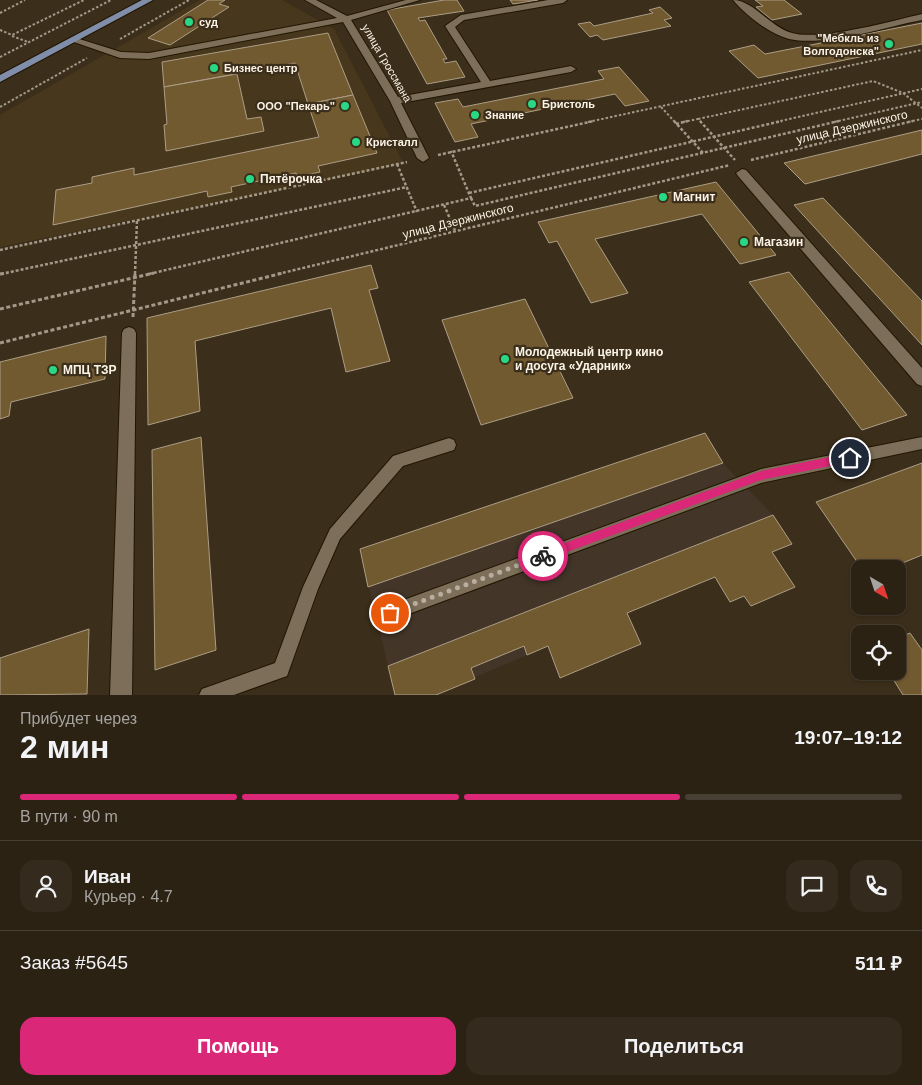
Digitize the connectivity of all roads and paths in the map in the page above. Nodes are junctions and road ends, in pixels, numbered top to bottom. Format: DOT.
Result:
graph roads {
  1 [pos="25,0"];
  2 [pos="84,0"];
  3 [pos="109,0"];
  4 [pos="149,0"];
  5 [pos="308,0"];
  6 [pos="416,0"];
  7 [pos="563,0"];
  8 [pos="737,0"];
  9 [pos="0,13"];
  10 [pos="922,17"];
  11 [pos="346,19"];
  12 [pos="0,30"];
  13 [pos="12,35"];
  14 [pos="73,40"];
  15 [pos="28,42"];
  16 [pos="922,50"];
  17 [pos="0,57"];
  18 [pos="571,68"];
  19 [pos="0,79"];
  20 [pos="488,84"];
  21 [pos="922,89"];
  22 [pos="903,93"];
  23 [pos="396,101"];
  24 [pos="922,102"];
  25 [pos="917,104"];
  26 [pos="661,106"];
  27 [pos="922,108"];
  28 [pos="922,119"];
  29 [pos="698,120"];
  30 [pos="676,124"];
  31 [pos="714,137"];
  32 [pos="692,142"];
  33 [pos="724,148"];
  34 [pos="451,151"];
  35 [pos="703,153"];
  36 [pos="423,158"];
  37 [pos="397,164"];
  38 [pos="742,165"];
  39 [pos="407,187"];
  40 [pos="469,193"];
  41 [pos="471,198"];
  42 [pos="444,205"];
  43 [pos="417,212"];
  44 [pos="137,220"];
  45 [pos="455,230"];
  46 [pos="137,244"];
  47 [pos="0,250"];
  48 [pos="0,274"];
  49 [pos="136,277"];
  50 [pos="0,309"];
  51 [pos="134,310"];
  52 [pos="129,333"];
  53 [pos="0,344"];
  54 [pos="922,379"];
  55 [pos="922,443"];
  56 [pos="450,445"];
  57 [pos="390,613"];
  58 [pos="121,695"];
  59 [pos="208,695"];
  1 -- 9 [label="path"];
  2 -- 13 [label="path"];
  3 -- 15 [label="path"];
  4 -- 14 [label="main road"];
  5 -- 11 [label="street, улица Гроссмана"];
  6 -- 11 [label="street"];
  7 -- 20 [label="street"];
  8 -- 10 [label="street"];
  11 -- 14 [label="street"];
  11 -- 23 [label="street, улица Гроссмана"];
  12 -- 13 [label="path"];
  13 -- 15 [label="path"];
  14 -- 19 [label="main road"];
  15 -- 17 [label="path"];
  16 -- 26 [label="path"];
  18 -- 20 [label="street"];
  20 -- 23 [label="street"];
  21 -- 22 [label="path"];
  22 -- 25 [label="path"];
  22 -- 29 [label="path"];
  22 -- 31 [label="path"];
  23 -- 36 [label="street, улица Гроссмана"];
  24 -- 25 [label="path"];
  25 -- 27 [label="path"];
  25 -- 33 [label="path"];
  26 -- 30 [label="path"];
  26 -- 34 [label="path"];
  28 -- 38 [label="path, улица Дзержинского"];
  29 -- 30 [label="path"];
  29 -- 31 [label="path"];
  30 -- 32 [label="path"];
  31 -- 32 [label="path"];
  31 -- 33 [label="path"];
  32 -- 35 [label="path"];
  32 -- 40 [label="path"];
  33 -- 35 [label="path"];
  33 -- 38 [label="path"];
  34 -- 36 [label="path"];
  34 -- 40 [label="path"];
  35 -- 41 [label="path"];
  36 -- 37 [label="path"];
  37 -- 39 [label="path"];
  37 -- 44 [label="path"];
  38 -- 45 [label="path, улица Дзержинского"];
  38 -- 54 [label="street"];
  39 -- 43 [label="path"];
  39 -- 46 [label="path"];
  40 -- 41 [label="path"];
  41 -- 42 [label="path"];
  42 -- 43 [label="path"];
  42 -- 45 [label="path"];
  43 -- 49 [label="path"];
  44 -- 46 [label="path"];
  44 -- 47 [label="path"];
  45 -- 51 [label="path, улица Дзержинского"];
  46 -- 48 [label="path"];
  46 -- 49 [label="path"];
  49 -- 50 [label="path"];
  49 -- 51 [label="path"];
  51 -- 53 [label="path, улица Дзержинского"];
  52 -- 58 [label="street"];
  55 -- 57 [label="lane"];
  56 -- 59 [label="lane"];
}
